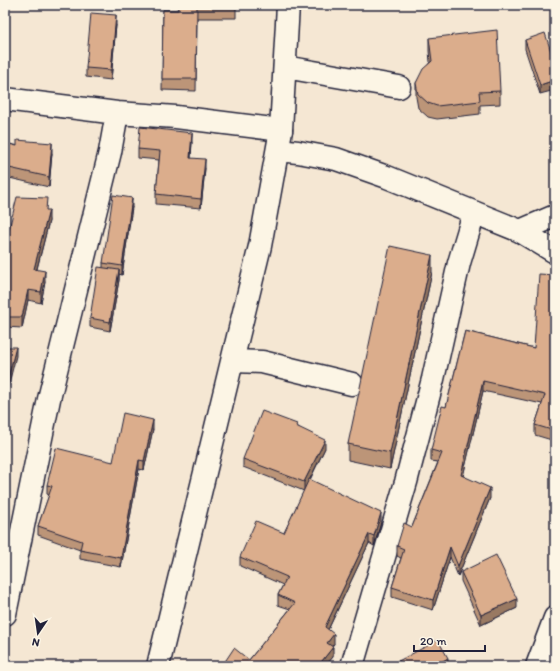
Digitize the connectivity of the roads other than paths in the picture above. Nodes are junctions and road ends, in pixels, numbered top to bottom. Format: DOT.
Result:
graph roads {
  1 [pos="288,5"];
  2 [pos="285,67"];
  3 [pos="399,87"];
  4 [pos="5,100"];
  5 [pos="117,113"];
  6 [pos="280,140"];
  7 [pos="474,213"];
  8 [pos="555,216"];
  9 [pos="520,231"];
  10 [pos="555,252"];
  11 [pos="233,361"];
  12 [pos="352,384"];
  13 [pos="5,614"];
  14 [pos="555,618"];
  15 [pos="158,666"];
  16 [pos="352,666"];
  17 [pos="537,666"];
  1 -- 2 [label="street"];
  2 -- 3 [label="street"];
  2 -- 6 [label="street"];
  4 -- 5 [label="street"];
  5 -- 6 [label="street"];
  5 -- 13 [label="street"];
  6 -- 7 [label="street"];
  6 -- 11 [label="street"];
  7 -- 9 [label="street"];
  7 -- 16 [label="street"];
  8 -- 9 [label="street"];
  9 -- 10 [label="street"];
  11 -- 12 [label="street"];
  11 -- 15 [label="street"];
  14 -- 17 [label="street"];
}
